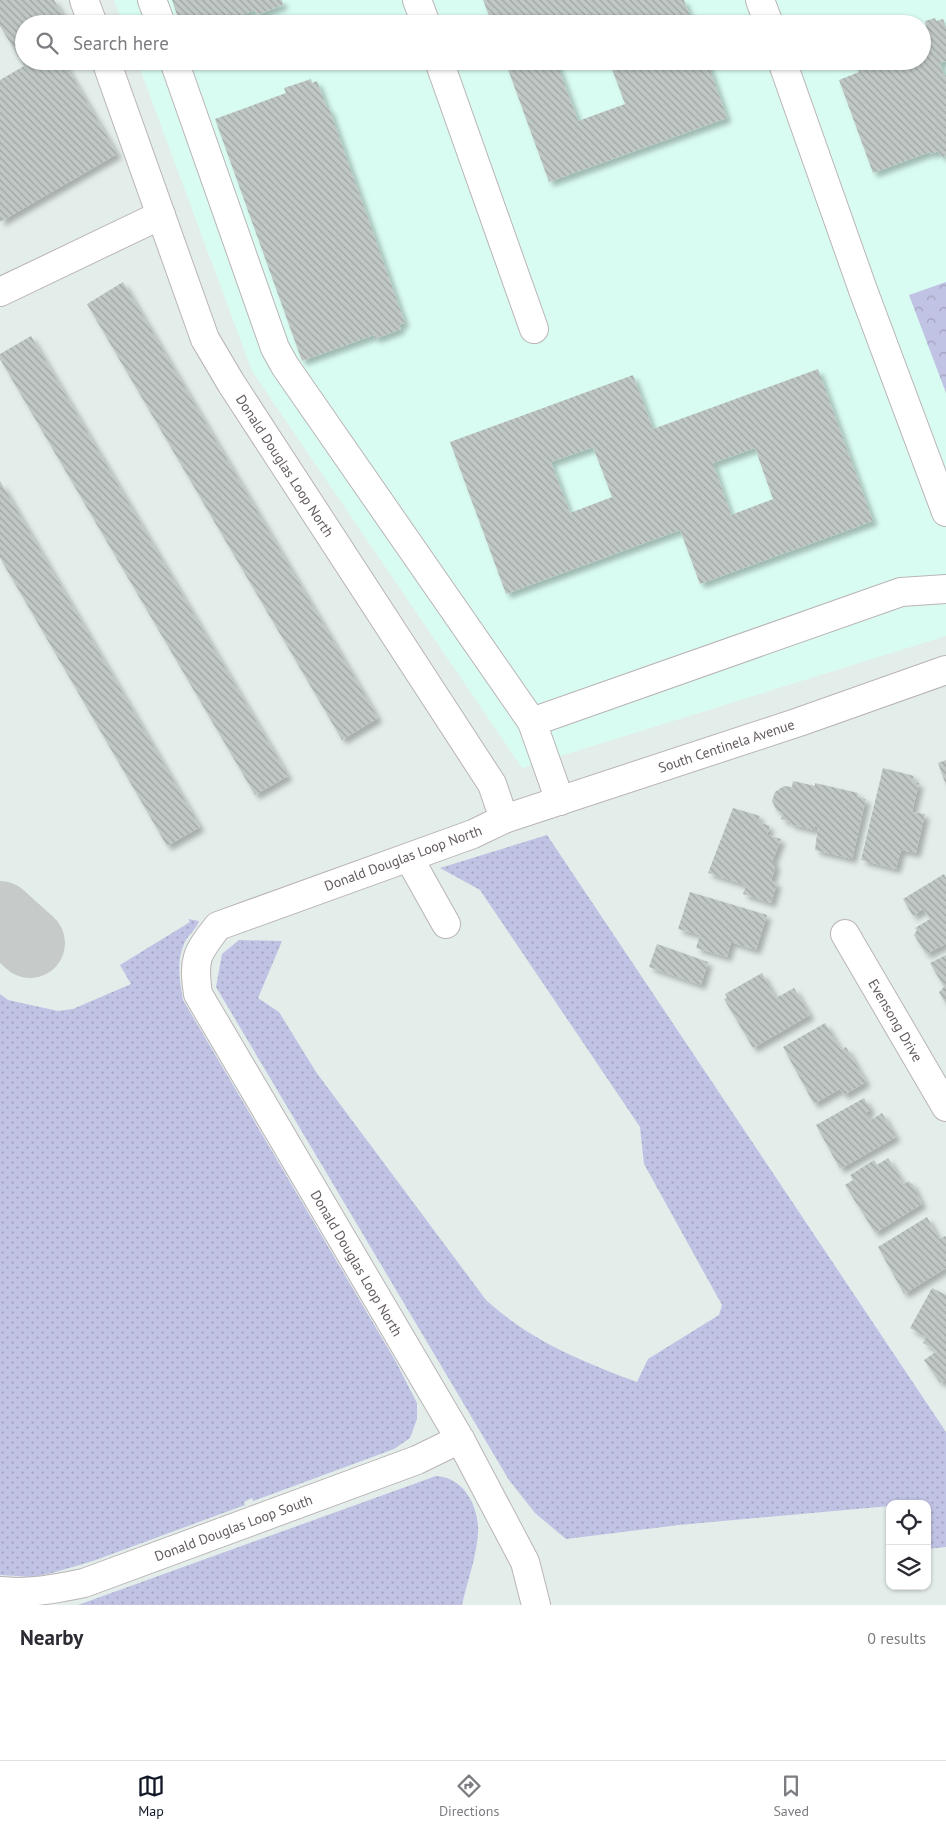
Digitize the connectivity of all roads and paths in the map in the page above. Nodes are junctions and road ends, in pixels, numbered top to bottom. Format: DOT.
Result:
graph roads {
  1 [pos="84,0"];
  2 [pos="152,0"];
  3 [pos="417,0"];
  4 [pos="760,0"];
  5 [pos="90,15"];
  6 [pos="158,15"];
  7 [pos="423,15"];
  8 [pos="766,15"];
  9 [pos="109,70"];
  10 [pos="177,70"];
  11 [pos="442,70"];
  12 [pos="785,70"];
  13 [pos="161,215"];
  14 [pos="0,292"];
  15 [pos="534,329"];
  16 [pos="946,512"];
  17 [pos="946,589"];
  18 [pos="946,670"];
  19 [pos="532,722"];
  20 [pos="560,801"];
  21 [pos="504,819"];
  22 [pos="409,858"];
  23 [pos="446,924"];
  24 [pos="845,934"];
  25 [pos="946,1107"];
  26 [pos="460,1439"];
  27 [pos="0,1591"];
  28 [pos="536,1605"];
  1 -- 5 [label="street"];
  2 -- 6 [label="street"];
  3 -- 7 [label="street"];
  4 -- 8 [label="street"];
  9 -- 13 [label="street, Donald Douglas Loop North"];
  10 -- 19 [label="street"];
  11 -- 15 [label="street"];
  12 -- 16 [label="street"];
  13 -- 14 [label="street"];
  13 -- 21 [label="street, Donald Douglas Loop North"];
  17 -- 19 [label="street"];
  18 -- 20 [label="street, South Centinela Avenue"];
  19 -- 20 [label="street"];
  20 -- 21 [label="street, South Centinela Avenue"];
  21 -- 22 [label="street, Donald Douglas Loop North"];
  22 -- 23 [label="street"];
  22 -- 26 [label="street, Donald Douglas Loop North"];
  24 -- 25 [label="street, Evensong Drive"];
  26 -- 27 [label="street, Donald Douglas Loop South"];
  26 -- 28 [label="street, Donald Douglas Loop North"];
}
